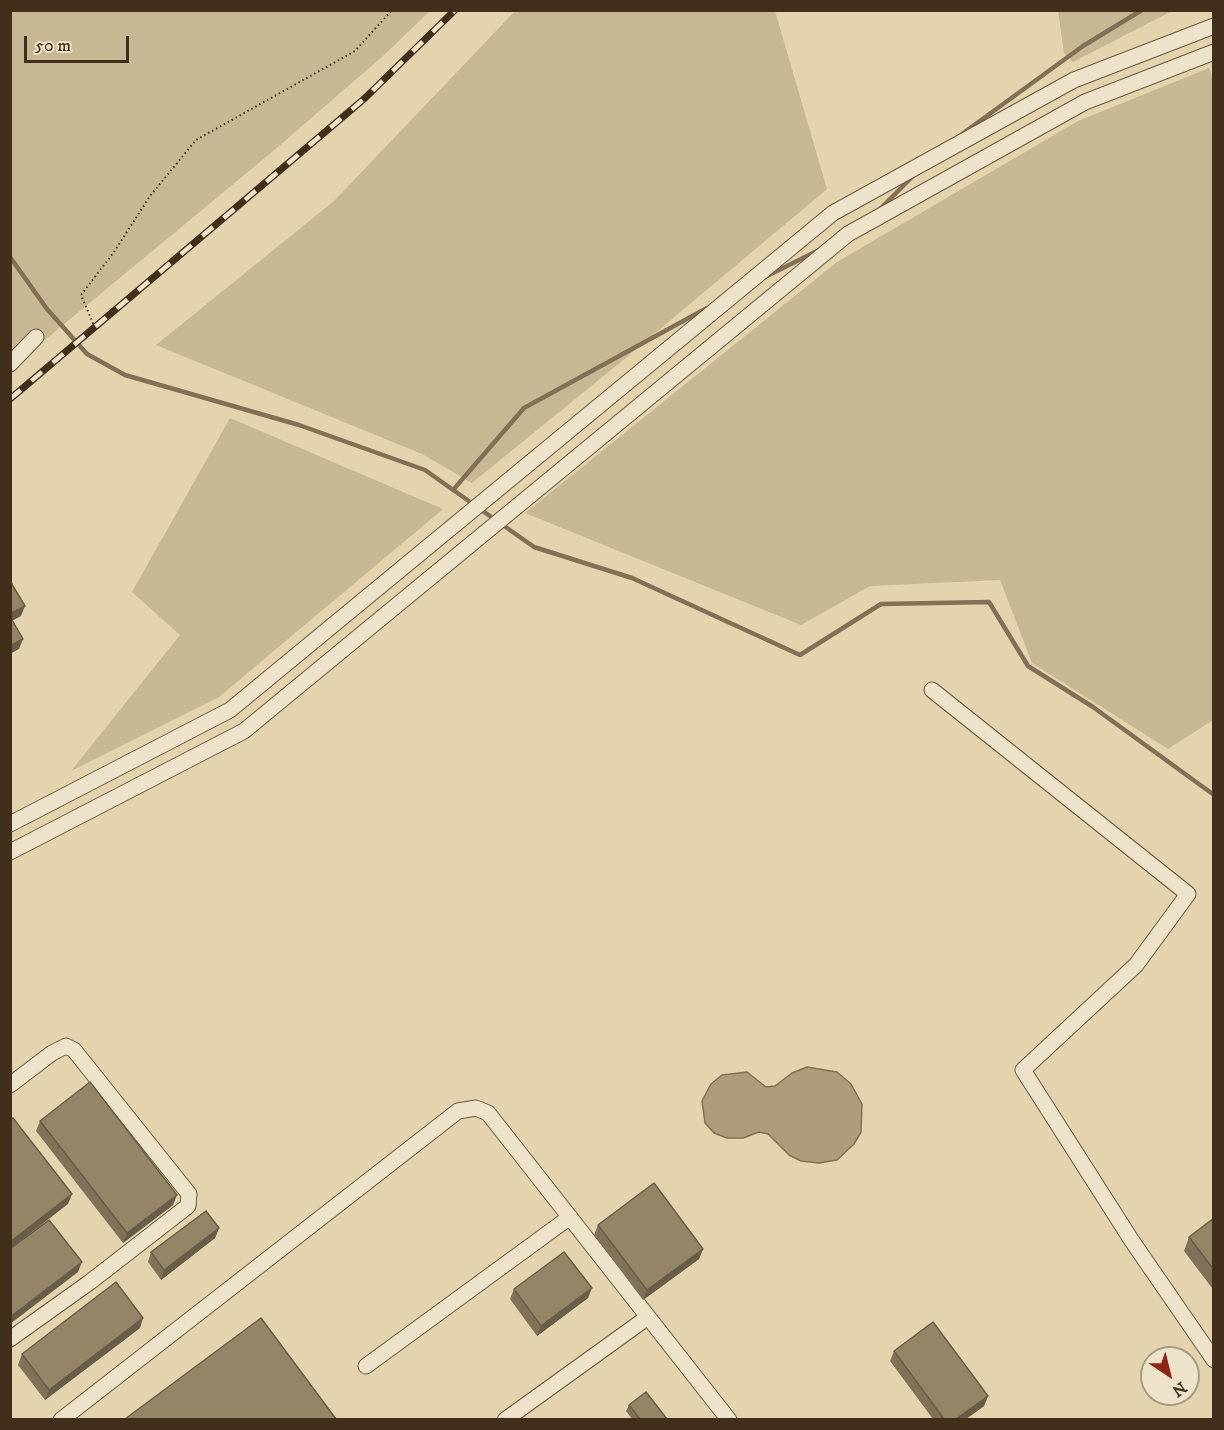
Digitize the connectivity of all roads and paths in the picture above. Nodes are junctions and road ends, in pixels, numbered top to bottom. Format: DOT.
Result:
graph roads {
  1 [pos="392,10"];
  2 [pos="1214,26"];
  3 [pos="1214,52"];
  4 [pos="96,328"];
  5 [pos="36,337"];
  6 [pos="10,364"];
  7 [pos="932,690"];
  8 [pos="10,824"];
  9 [pos="10,852"];
  10 [pos="10,1085"];
  11 [pos="570,1217"];
  12 [pos="648,1317"];
  13 [pos="10,1339"];
  14 [pos="1214,1360"];
  15 [pos="366,1366"];
  16 [pos="61,1419"];
  17 [pos="505,1419"];
  18 [pos="729,1419"];
  1 -- 4 [label="path"];
  2 -- 8 [label="street"];
  3 -- 9 [label="street"];
  5 -- 6 [label="street"];
  7 -- 14 [label="street"];
  10 -- 13 [label="street"];
  11 -- 12 [label="street"];
  11 -- 15 [label="street"];
  11 -- 16 [label="street"];
  12 -- 17 [label="street"];
  12 -- 18 [label="street"];
}
